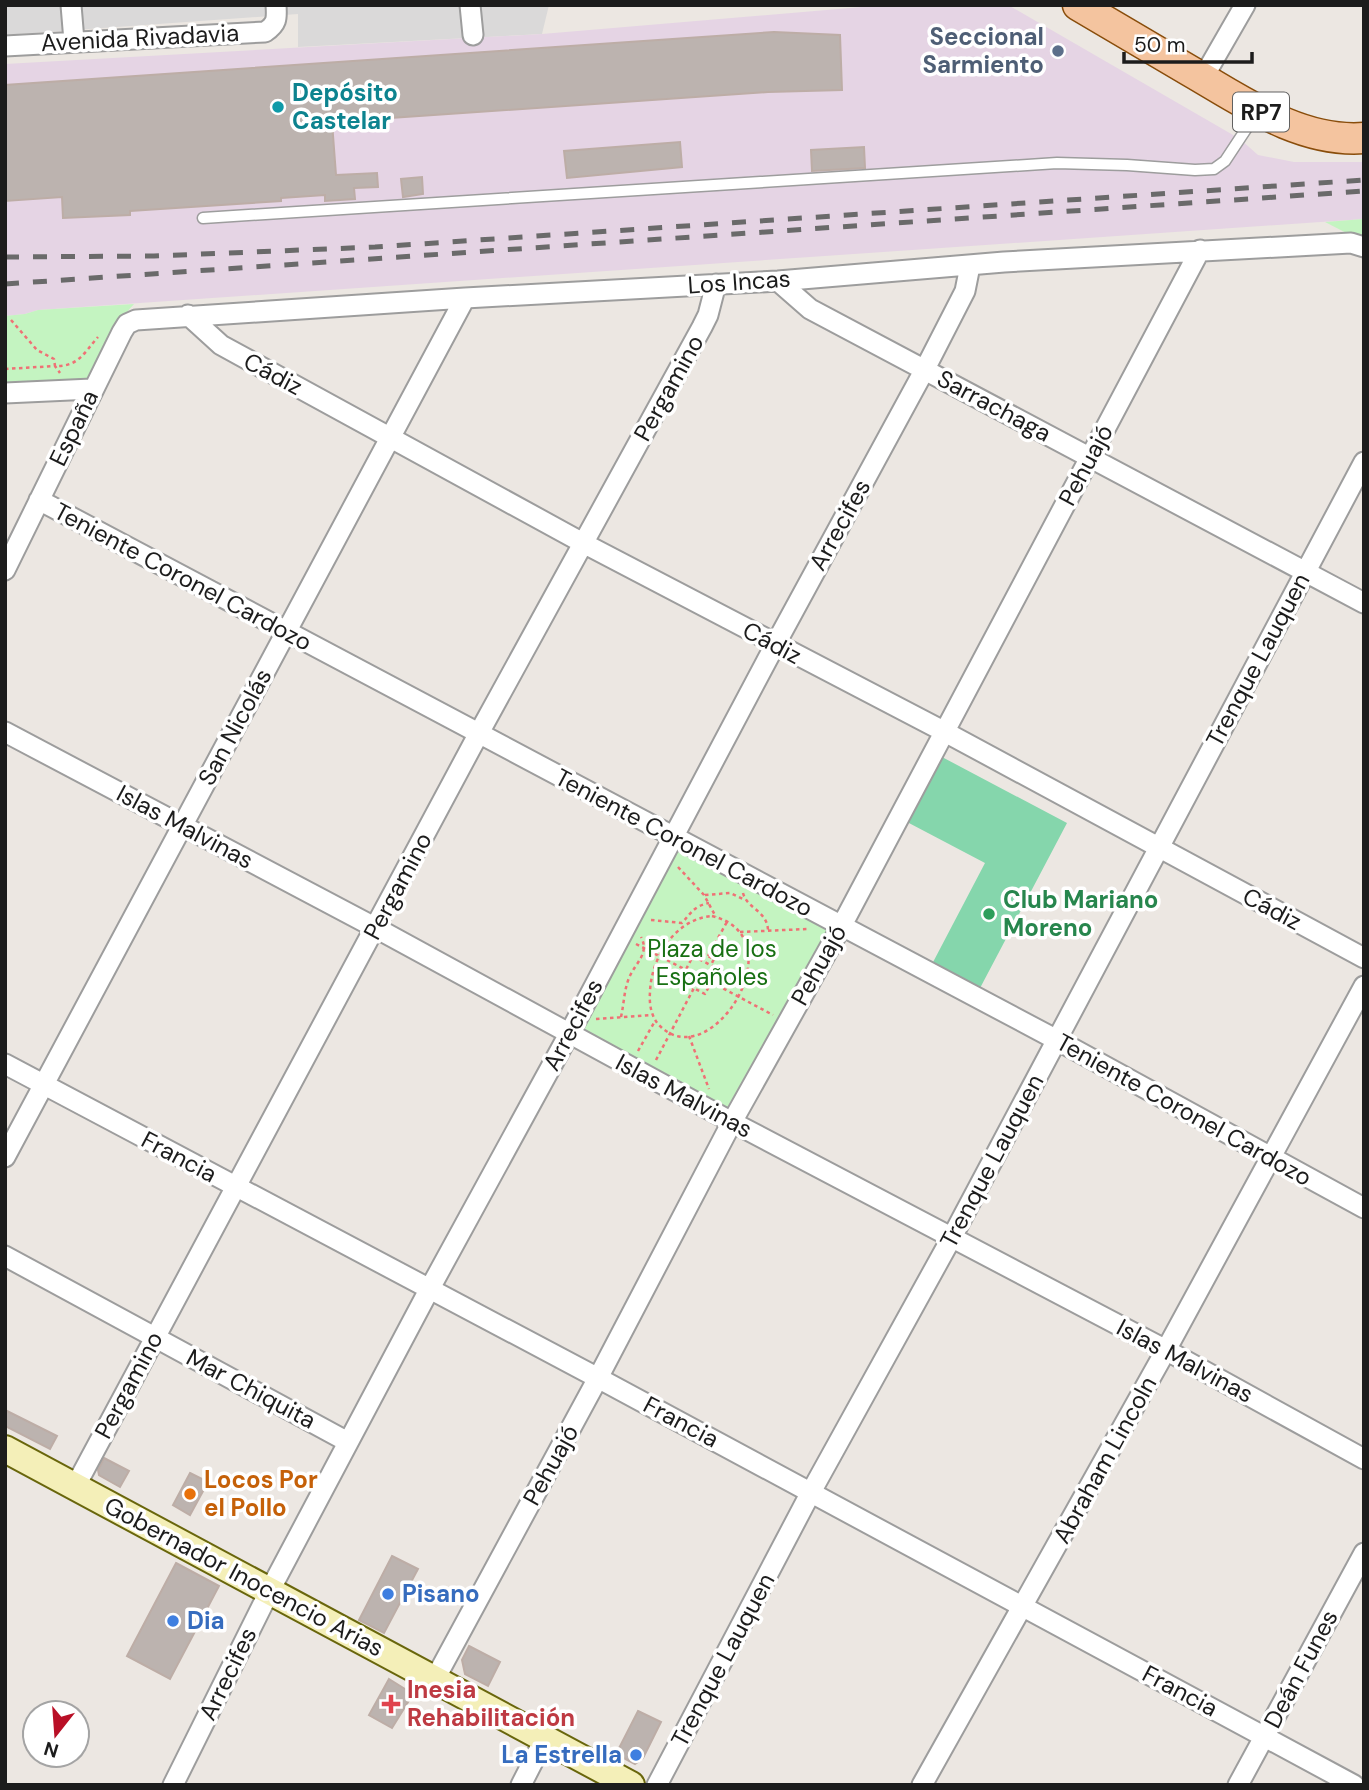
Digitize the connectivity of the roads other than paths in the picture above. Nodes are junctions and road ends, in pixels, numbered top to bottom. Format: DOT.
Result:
graph roads {
  1 [pos="71,5"];
  2 [pos="276,5"];
  3 [pos="470,5"];
  4 [pos="1077,5"];
  5 [pos="1245,5"];
  6 [pos="472,35"];
  7 [pos="74,41"];
  8 [pos="5,46"];
  9 [pos="1203,78"];
  10 [pos="1258,110"];
  11 [pos="1364,138"];
  12 [pos="203,218"];
  13 [pos="1357,245"];
  14 [pos="1200,250"];
  15 [pos="970,266"];
  16 [pos="778,281"];
  17 [pos="716,284"];
  18 [pos="464,298"];
  19 [pos="188,315"];
  20 [pos="127,324"];
  21 [pos="925,369"];
  22 [pos="92,389"];
  23 [pos="5,393"];
  24 [pos="391,437"];
  25 [pos="1090,459"];
  26 [pos="1364,461"];
  27 [pos="39,500"];
  28 [pos="583,543"];
  29 [pos="5,570"];
  30 [pos="1305,572"];
  31 [pos="1364,603"];
  32 [pos="286,631"];
  33 [pos="775,645"];
  34 [pos="5,732"];
  35 [pos="944,732"];
  36 [pos="479,733"];
  37 [pos="183,827"];
  38 [pos="674,836"];
  39 [pos="1158,848"];
  40 [pos="841,927"];
  41 [pos="376,928"];
  42 [pos="1364,958"];
  43 [pos="1364,986"];
  44 [pos="572,1027"];
  45 [pos="1057,1040"];
  46 [pos="5,1064"];
  47 [pos="44,1085"];
  48 [pos="725,1118"];
  49 [pos="5,1157"];
  50 [pos="1271,1158"];
  51 [pos="235,1187"];
  52 [pos="1364,1208"];
  53 [pos="952,1237"];
  54 [pos="5,1256"];
  55 [pos="429,1290"];
  56 [pos="155,1337"];
  57 [pos="1166,1350"];
  58 [pos="598,1378"];
  59 [pos="348,1442"];
  60 [pos="5,1450"];
  61 [pos="1364,1459"];
  62 [pos="75,1487"];
  63 [pos="811,1492"];
  64 [pos="1364,1553"];
  65 [pos="270,1590"];
  66 [pos="1024,1606"];
  67 [pos="435,1679"];
  68 [pos="1265,1736"];
  69 [pos="544,1740"];
  70 [pos="173,1785"];
  71 [pos="521,1785"];
  72 [pos="631,1785"];
  73 [pos="657,1785"];
  74 [pos="922,1785"];
  75 [pos="1238,1785"];
  76 [pos="1354,1785"];
  1 -- 7 [label="street"];
  2 -- 7 [label="street, Avenida Rivadavia"];
  3 -- 6 [label="street"];
  4 -- 9 [label="main road, RP7"];
  5 -- 9 [label="street"];
  7 -- 8 [label="street, Avenida Rivadavia"];
  9 -- 10 [label="main road, RP7"];
  10 -- 11 [label="main road, RP7"];
  10 -- 12 [label="lane"];
  13 -- 14 [label="street, Los Incas"];
  14 -- 15 [label="street, Los Incas"];
  14 -- 25 [label="street, Pehuajó"];
  15 -- 16 [label="street, Los Incas"];
  15 -- 21 [label="street, Arrecifes"];
  16 -- 17 [label="street, Los Incas"];
  16 -- 21 [label="street, Sarrachaga"];
  17 -- 18 [label="street, Los Incas"];
  17 -- 28 [label="street, Pergamino"];
  18 -- 19 [label="street, Los Incas"];
  18 -- 24 [label="street, San Nicolás"];
  19 -- 20 [label="street, Los Incas"];
  19 -- 24 [label="street, Cádiz"];
  20 -- 22 [label="street, España"];
  21 -- 25 [label="street, Sarrachaga"];
  21 -- 33 [label="street, Arrecifes"];
  22 -- 23 [label="street"];
  22 -- 27 [label="street, España"];
  24 -- 28 [label="street, Cádiz"];
  24 -- 32 [label="street, San Nicolás"];
  25 -- 30 [label="street, Sarrachaga"];
  25 -- 35 [label="street, Pehuajó"];
  26 -- 30 [label="street, Trenque Lauquen"];
  27 -- 29 [label="street, España"];
  27 -- 32 [label="street, Teniente Coronel Cardozo"];
  28 -- 33 [label="street, Cádiz"];
  28 -- 36 [label="street, Pergamino"];
  30 -- 31 [label="street, Sarrachaga"];
  30 -- 39 [label="street, Trenque Lauquen"];
  32 -- 36 [label="street, Teniente Coronel Cardozo"];
  32 -- 37 [label="street, San Nicolás"];
  33 -- 35 [label="street, Cádiz"];
  33 -- 38 [label="street, Arrecifes"];
  34 -- 37 [label="street, Islas Malvinas"];
  35 -- 39 [label="street, Cádiz"];
  35 -- 40 [label="street, Pehuajó"];
  36 -- 38 [label="street, Teniente Coronel Cardozo"];
  36 -- 41 [label="street, Pergamino"];
  37 -- 41 [label="street, Islas Malvinas"];
  37 -- 47 [label="street, San Nicolás"];
  38 -- 40 [label="street, Teniente Coronel Cardozo"];
  38 -- 44 [label="street, Arrecifes"];
  39 -- 42 [label="street, Cádiz"];
  39 -- 45 [label="street, Trenque Lauquen"];
  40 -- 45 [label="street, Teniente Coronel Cardozo"];
  40 -- 48 [label="street, Pehuajó"];
  41 -- 44 [label="street, Islas Malvinas"];
  41 -- 51 [label="street, Pergamino"];
  43 -- 50 [label="street, Abraham Lincoln"];
  44 -- 48 [label="street, Islas Malvinas"];
  44 -- 55 [label="street, Arrecifes"];
  45 -- 50 [label="street, Teniente Coronel Cardozo"];
  45 -- 53 [label="street, Trenque Lauquen"];
  46 -- 47 [label="street, Francia"];
  47 -- 49 [label="street, San Nicolás"];
  47 -- 51 [label="street, Francia"];
  48 -- 53 [label="street, Islas Malvinas"];
  48 -- 58 [label="street, Pehuajó"];
  50 -- 52 [label="street, Teniente Coronel Cardozo"];
  50 -- 57 [label="street, Abraham Lincoln"];
  51 -- 55 [label="street, Francia"];
  51 -- 56 [label="street, Pergamino"];
  53 -- 57 [label="street, Islas Malvinas"];
  53 -- 63 [label="street, Trenque Lauquen"];
  54 -- 56 [label="street, Mar Chiquita"];
  55 -- 58 [label="street, Francia"];
  55 -- 59 [label="street, Arrecifes"];
  56 -- 59 [label="street, Mar Chiquita"];
  56 -- 62 [label="street, Pergamino"];
  57 -- 61 [label="street, Islas Malvinas"];
  57 -- 66 [label="street, Abraham Lincoln"];
  58 -- 63 [label="street, Francia"];
  58 -- 67 [label="street, Pehuajó"];
  59 -- 65 [label="street, Arrecifes"];
  60 -- 62 [label="street, Gobernador Inocencio Arias"];
  62 -- 65 [label="street, Gobernador Inocencio Arias"];
  63 -- 66 [label="street, Francia"];
  63 -- 73 [label="street, Trenque Lauquen"];
  64 -- 68 [label="street, Deán Funes"];
  65 -- 67 [label="street, Gobernador Inocencio Arias"];
  65 -- 70 [label="street, Arrecifes"];
  66 -- 68 [label="street, Francia"];
  66 -- 74 [label="street, Abraham Lincoln"];
  67 -- 69 [label="street, Gobernador Inocencio Arias"];
  68 -- 75 [label="street, Deán Funes"];
  68 -- 76 [label="street, Francia"];
  69 -- 71 [label="street"];
  69 -- 72 [label="street, Gobernador Inocencio Arias"];
}
